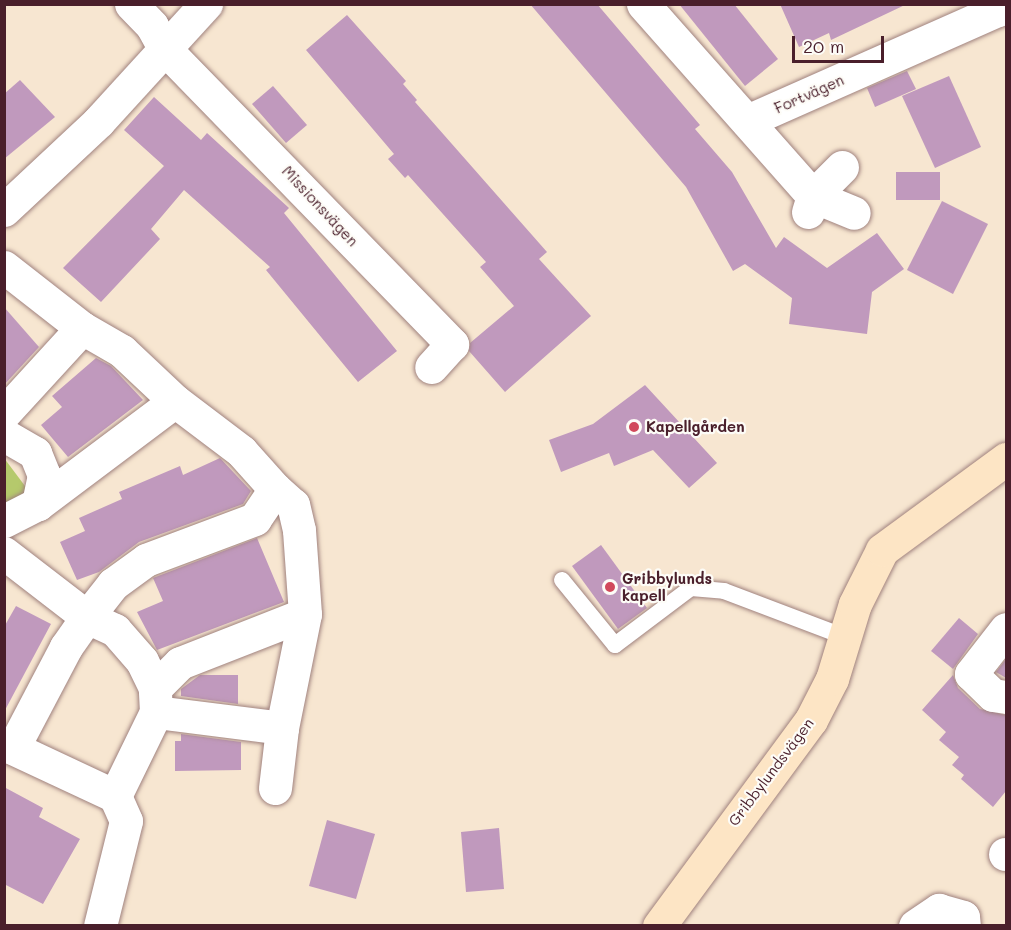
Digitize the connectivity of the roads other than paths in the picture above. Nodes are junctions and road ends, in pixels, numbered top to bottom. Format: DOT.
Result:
graph roads {
  1 [pos="131,4"];
  2 [pos="206,4"];
  3 [pos="643,4"];
  4 [pos="995,4"];
  5 [pos="165,49"];
  6 [pos="747,122"];
  7 [pos="842,167"];
  8 [pos="810,204"];
  9 [pos="4,210"];
  10 [pos="854,213"];
  11 [pos="4,267"];
  12 [pos="82,328"];
  13 [pos="431,367"];
  14 [pos="175,401"];
  15 [pos="4,413"];
  16 [pos="4,435"];
  17 [pos="1006,459"];
  18 [pos="276,489"];
  19 [pos="38,504"];
  20 [pos="4,521"];
  21 [pos="4,553"];
  22 [pos="562,580"];
  23 [pos="305,614"];
  24 [pos="87,617"];
  25 [pos="1006,629"];
  26 [pos="845,637"];
  27 [pos="1006,697"];
  28 [pos="156,700"];
  29 [pos="282,728"];
  30 [pos="9,746"];
  31 [pos="275,788"];
  32 [pos="115,796"];
  33 [pos="100,926"];
  34 [pos="659,926"];
  35 [pos="915,926"];
  36 [pos="964,926"];
  1 -- 5 [label="street"];
  2 -- 5 [label="street"];
  3 -- 6 [label="street"];
  4 -- 6 [label="street, Fortvägen"];
  5 -- 9 [label="street"];
  5 -- 13 [label="street, Missionsvägen"];
  6 -- 8 [label="street"];
  7 -- 8 [label="street"];
  8 -- 10 [label="street"];
  11 -- 12 [label="street"];
  12 -- 14 [label="street"];
  12 -- 15 [label="street"];
  14 -- 18 [label="street"];
  14 -- 19 [label="street"];
  16 -- 19 [label="street"];
  17 -- 26 [label="street, Gribbylundsvägen"];
  18 -- 23 [label="street"];
  18 -- 24 [label="street"];
  19 -- 20 [label="street"];
  21 -- 24 [label="street"];
  22 -- 26 [label="lane"];
  23 -- 28 [label="street"];
  23 -- 29 [label="street"];
  24 -- 28 [label="street"];
  24 -- 30 [label="street"];
  25 -- 27 [label="street"];
  26 -- 34 [label="street, Gribbylundsvägen"];
  28 -- 29 [label="street"];
  28 -- 32 [label="street"];
  29 -- 31 [label="street"];
  30 -- 32 [label="street"];
  32 -- 33 [label="street"];
  35 -- 36 [label="street"];
}
